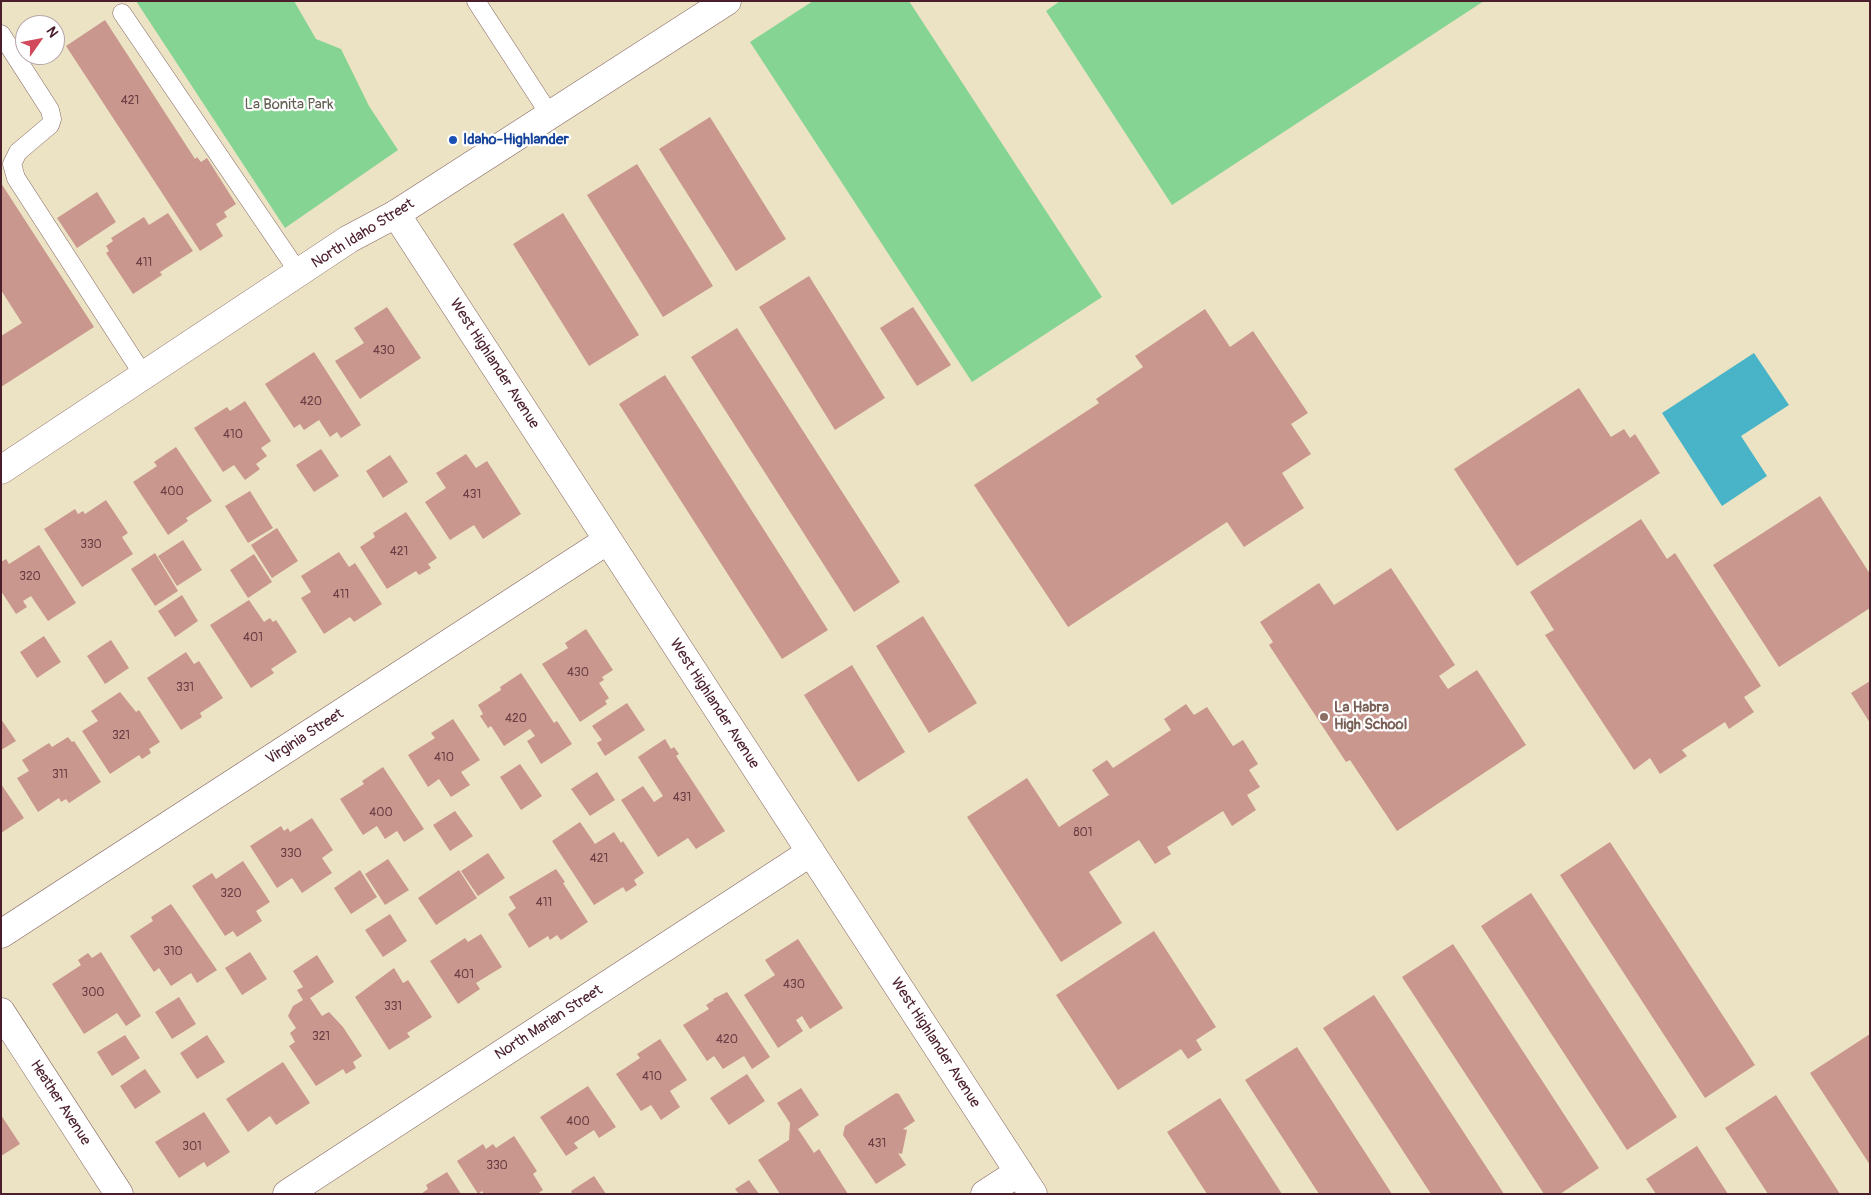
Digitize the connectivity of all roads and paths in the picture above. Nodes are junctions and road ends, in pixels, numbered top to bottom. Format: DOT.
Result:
graph roads {
  1 [pos="476,1"];
  2 [pos="727,1"];
  3 [pos="122,13"];
  4 [pos="1,34"];
  5 [pos="550,115"];
  6 [pos="396,214"];
  7 [pos="299,273"];
  8 [pos="144,376"];
  9 [pos="1,470"];
  10 [pos="608,540"];
  11 [pos="811,852"];
  12 [pos="1,934"];
  13 [pos="1,1012"];
  14 [pos="1026,1183"];
  15 [pos="119,1194"];
  16 [pos="287,1194"];
  17 [pos="985,1194"];
  1 -- 5 [label="lane"];
  2 -- 5 [label="street, North Idaho Street"];
  3 -- 7 [label="lane"];
  4 -- 8 [label="lane"];
  5 -- 6 [label="street, North Idaho Street"];
  6 -- 7 [label="street, North Idaho Street"];
  6 -- 10 [label="street, West Highlander Avenue"];
  7 -- 8 [label="street, North Idaho Street"];
  8 -- 9 [label="street, North Idaho Street"];
  10 -- 11 [label="street, West Highlander Avenue"];
  10 -- 12 [label="street, Virginia Street"];
  11 -- 14 [label="street, West Highlander Avenue"];
  11 -- 16 [label="street, North Marian Street"];
  13 -- 15 [label="street, Heather Avenue"];
  14 -- 17 [label="street"];
}
